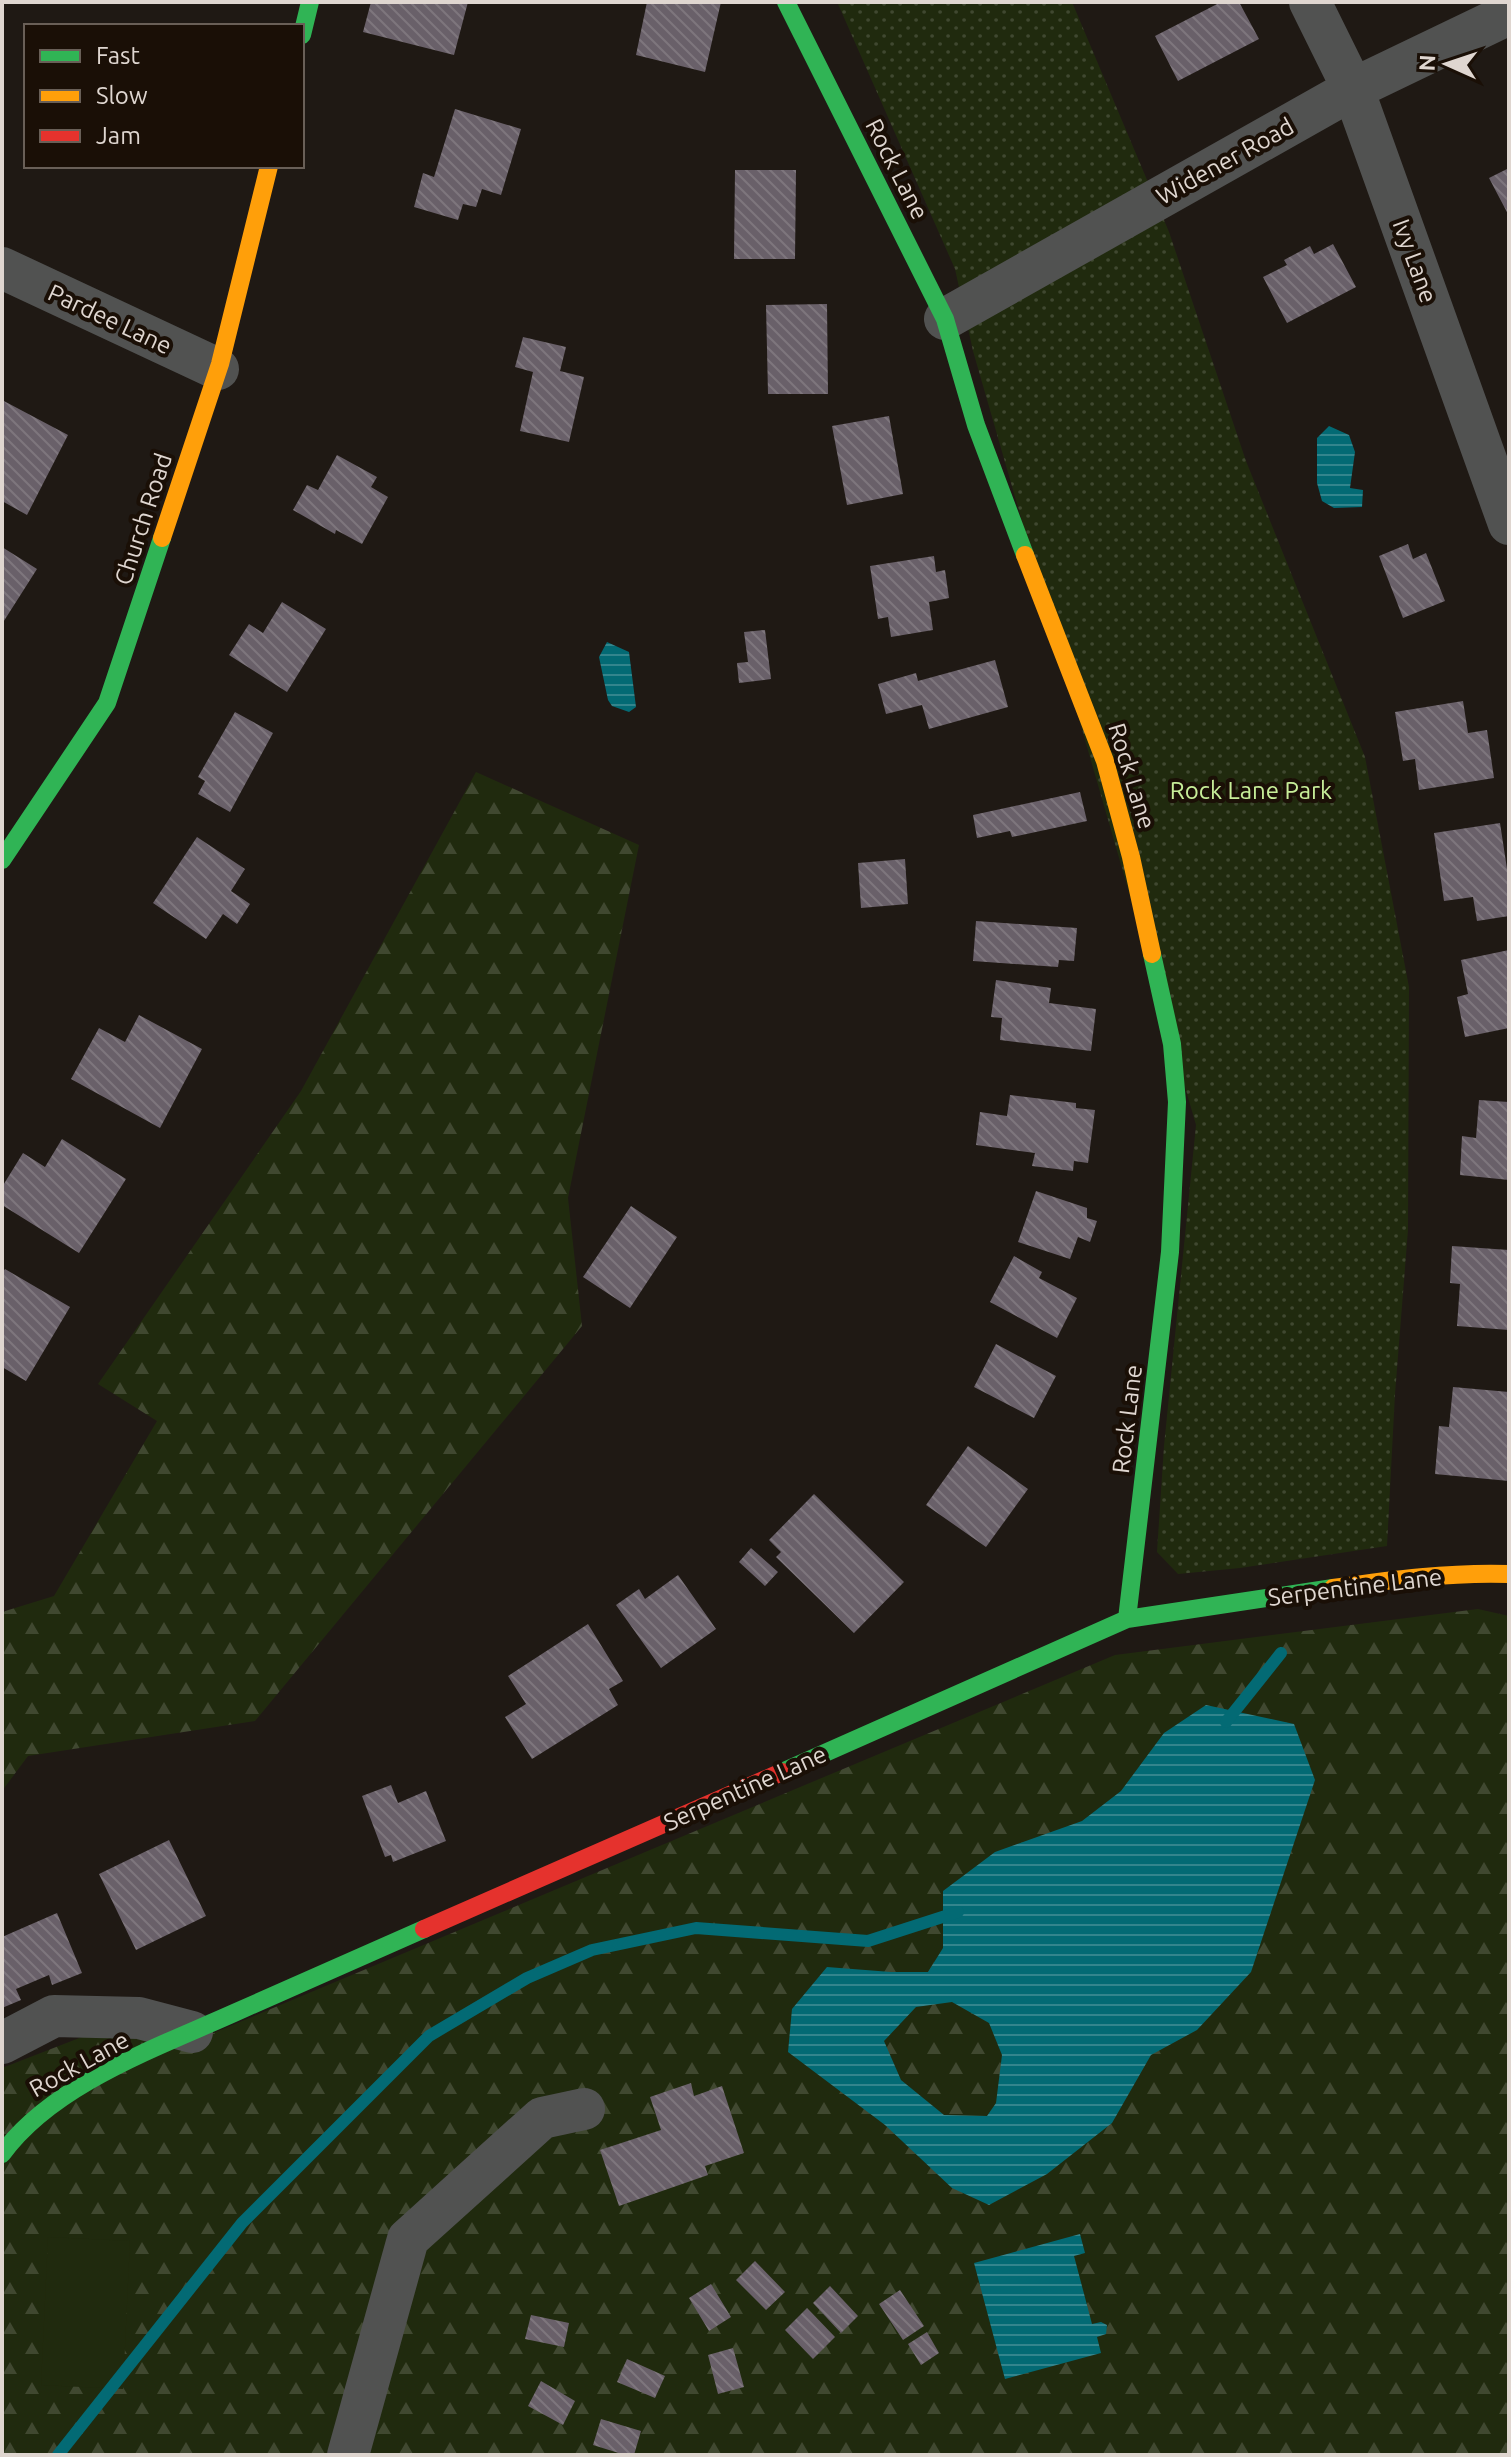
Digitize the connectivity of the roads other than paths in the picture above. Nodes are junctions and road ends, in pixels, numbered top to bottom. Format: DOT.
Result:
graph roads {
  1 [pos="310,2"];
  2 [pos="786,2"];
  3 [pos="1310,2"];
  4 [pos="1509,14"];
  5 [pos="304,27"];
  6 [pos="1353,89"];
  7 [pos="268,168"];
  8 [pos="2,268"];
  9 [pos="945,319"];
  10 [pos="218,369"];
  11 [pos="1509,524"];
  12 [pos="2,860"];
  13 [pos="1509,1574"];
  14 [pos="1127,1619"];
  15 [pos="192,2032"];
  16 [pos="2,2043"];
  17 [pos="584,2109"];
  18 [pos="2,2154"];
  19 [pos="348,2455"];
  1 -- 5 [label="street"];
  2 -- 9 [label="street, Rock Lane"];
  3 -- 6 [label="street, Ivy Lane"];
  4 -- 6 [label="street, Widener Road"];
  6 -- 9 [label="street, Widener Road"];
  6 -- 11 [label="street, Ivy Lane"];
  7 -- 10 [label="street, Church Road"];
  8 -- 10 [label="street, Pardee Lane"];
  9 -- 14 [label="street, Rock Lane"];
  10 -- 12 [label="street, Church Road"];
  13 -- 14 [label="street, Serpentine Lane"];
  14 -- 15 [label="street, Serpentine Lane"];
  15 -- 16 [label="street"];
  15 -- 18 [label="street, Rock Lane"];
  17 -- 19 [label="street"];
}
